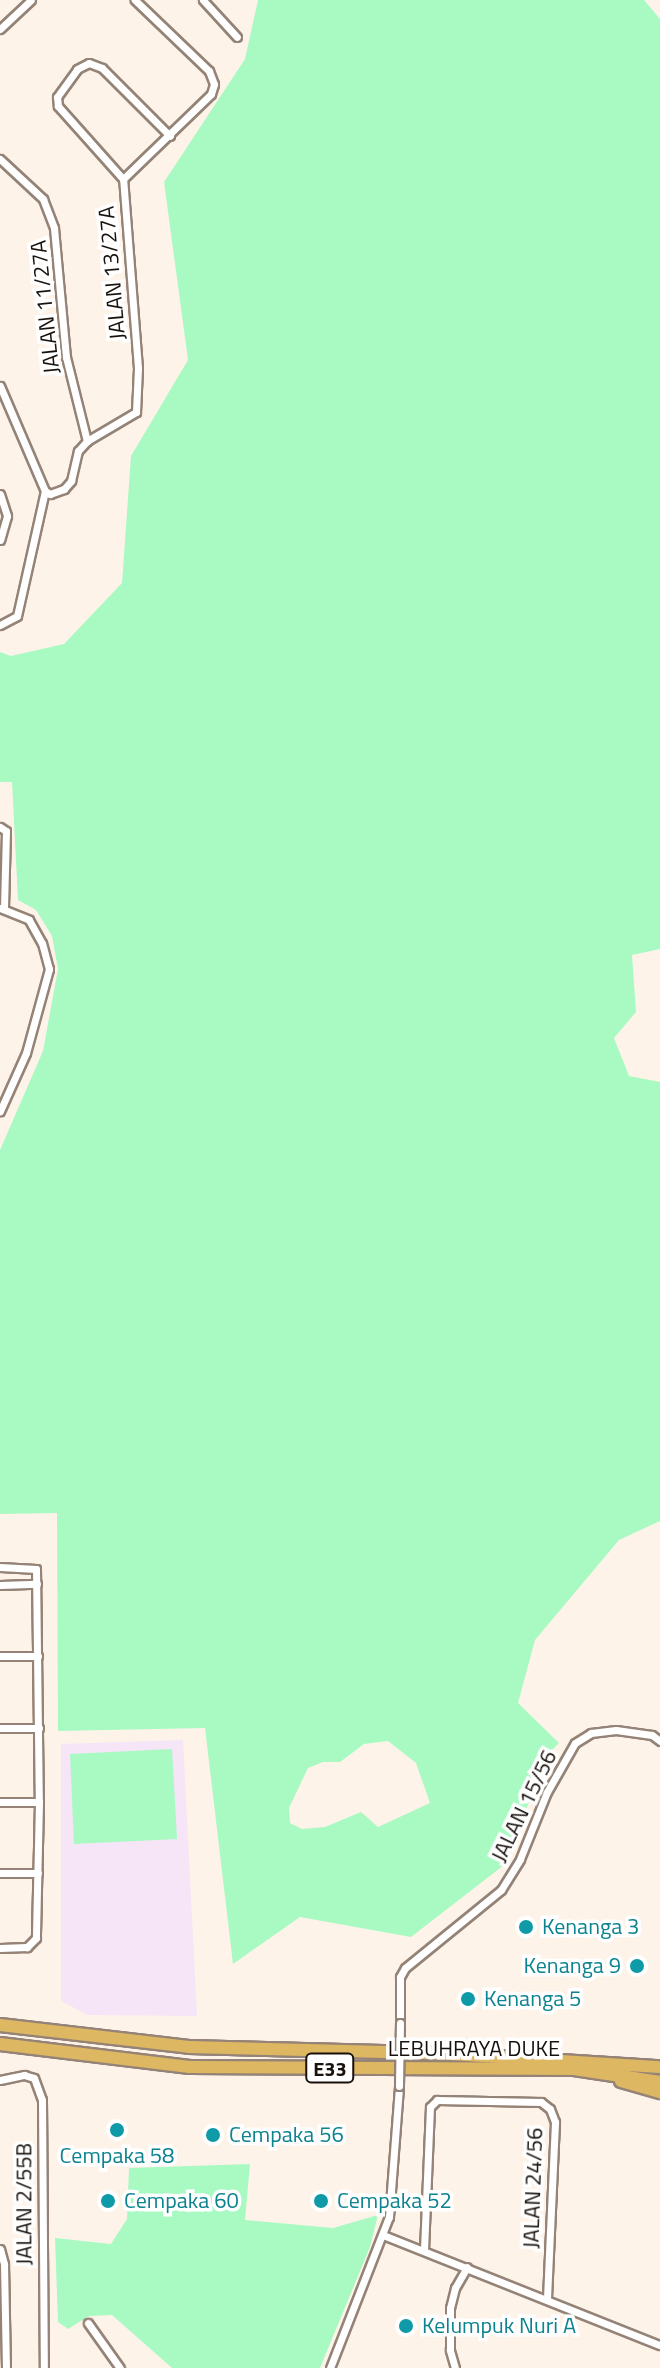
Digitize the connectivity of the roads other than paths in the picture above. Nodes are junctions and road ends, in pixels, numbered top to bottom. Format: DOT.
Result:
graph roads {
  1 [pos="31,0"];
  2 [pos="135,0"];
  3 [pos="203,0"];
  4 [pos="0,29"];
  5 [pos="237,37"];
  6 [pos="170,136"];
  7 [pos="0,159"];
  8 [pos="123,179"];
  9 [pos="0,386"];
  10 [pos="87,441"];
  11 [pos="45,491"];
  12 [pos="0,494"];
  13 [pos="0,540"];
  14 [pos="0,625"];
  15 [pos="0,827"];
  16 [pos="2,908"];
  17 [pos="0,1111"];
  18 [pos="0,1567"];
  19 [pos="37,1584"];
  20 [pos="0,1585"];
  21 [pos="0,1656"];
  22 [pos="38,1656"];
  23 [pos="0,1728"];
  24 [pos="39,1728"];
  25 [pos="660,1741"];
  26 [pos="0,1802"];
  27 [pos="39,1802"];
  28 [pos="0,1873"];
  29 [pos="38,1873"];
  30 [pos="0,1948"];
  31 [pos="0,2025"];
  32 [pos="0,2044"];
  33 [pos="660,2067"];
  34 [pos="574,2069"];
  35 [pos="0,2080"];
  36 [pos="660,2082"];
  37 [pos="660,2092"];
  38 [pos="383,2235"];
  39 [pos="0,2249"];
  40 [pos="424,2250"];
  41 [pos="467,2267"];
  42 [pos="547,2298"];
  43 [pos="88,2323"];
  44 [pos="660,2345"];
  45 [pos="6,2368"];
  46 [pos="44,2368"];
  47 [pos="120,2368"];
  48 [pos="330,2368"];
  49 [pos="455,2368"];
  1 -- 4 [label="street"];
  2 -- 6 [label="street, JALAN 13/27A"];
  3 -- 5 [label="street"];
  6 -- 8 [label="street, JALAN 13/27A"];
  6 -- 8 [label="street"];
  7 -- 10 [label="street, JALAN 11/27A"];
  8 -- 10 [label="street, JALAN 13/27A"];
  9 -- 11 [label="street"];
  10 -- 11 [label="street"];
  11 -- 14 [label="street"];
  12 -- 13 [label="street"];
  15 -- 16 [label="street"];
  16 -- 17 [label="street"];
  18 -- 19 [label="street"];
  19 -- 20 [label="street"];
  19 -- 22 [label="street"];
  21 -- 22 [label="street"];
  22 -- 24 [label="street"];
  23 -- 24 [label="street"];
  24 -- 27 [label="street"];
  25 -- 38 [label="street, JALAN 15/56, bridge"];
  26 -- 27 [label="street"];
  27 -- 29 [label="street"];
  28 -- 29 [label="street"];
  29 -- 30 [label="street"];
  31 -- 33 [label="highway, LEBUHRAYA DUKE / E33"];
  32 -- 34 [label="highway, LEBUHRAYA DUKE / E33"];
  34 -- 36 [label="highway, LEBUHRAYA DUKE / E33"];
  34 -- 37 [label="highway"];
  35 -- 46 [label="street, JALAN 2/55B"];
  38 -- 40 [label="street"];
  38 -- 48 [label="street, JALAN 15/56"];
  39 -- 45 [label="street, JALAN 2/55B"];
  40 -- 41 [label="street"];
  40 -- 42 [label="street, JALAN 24/56"];
  41 -- 42 [label="street"];
  41 -- 49 [label="street"];
  42 -- 44 [label="street"];
  43 -- 47 [label="street"];
}
